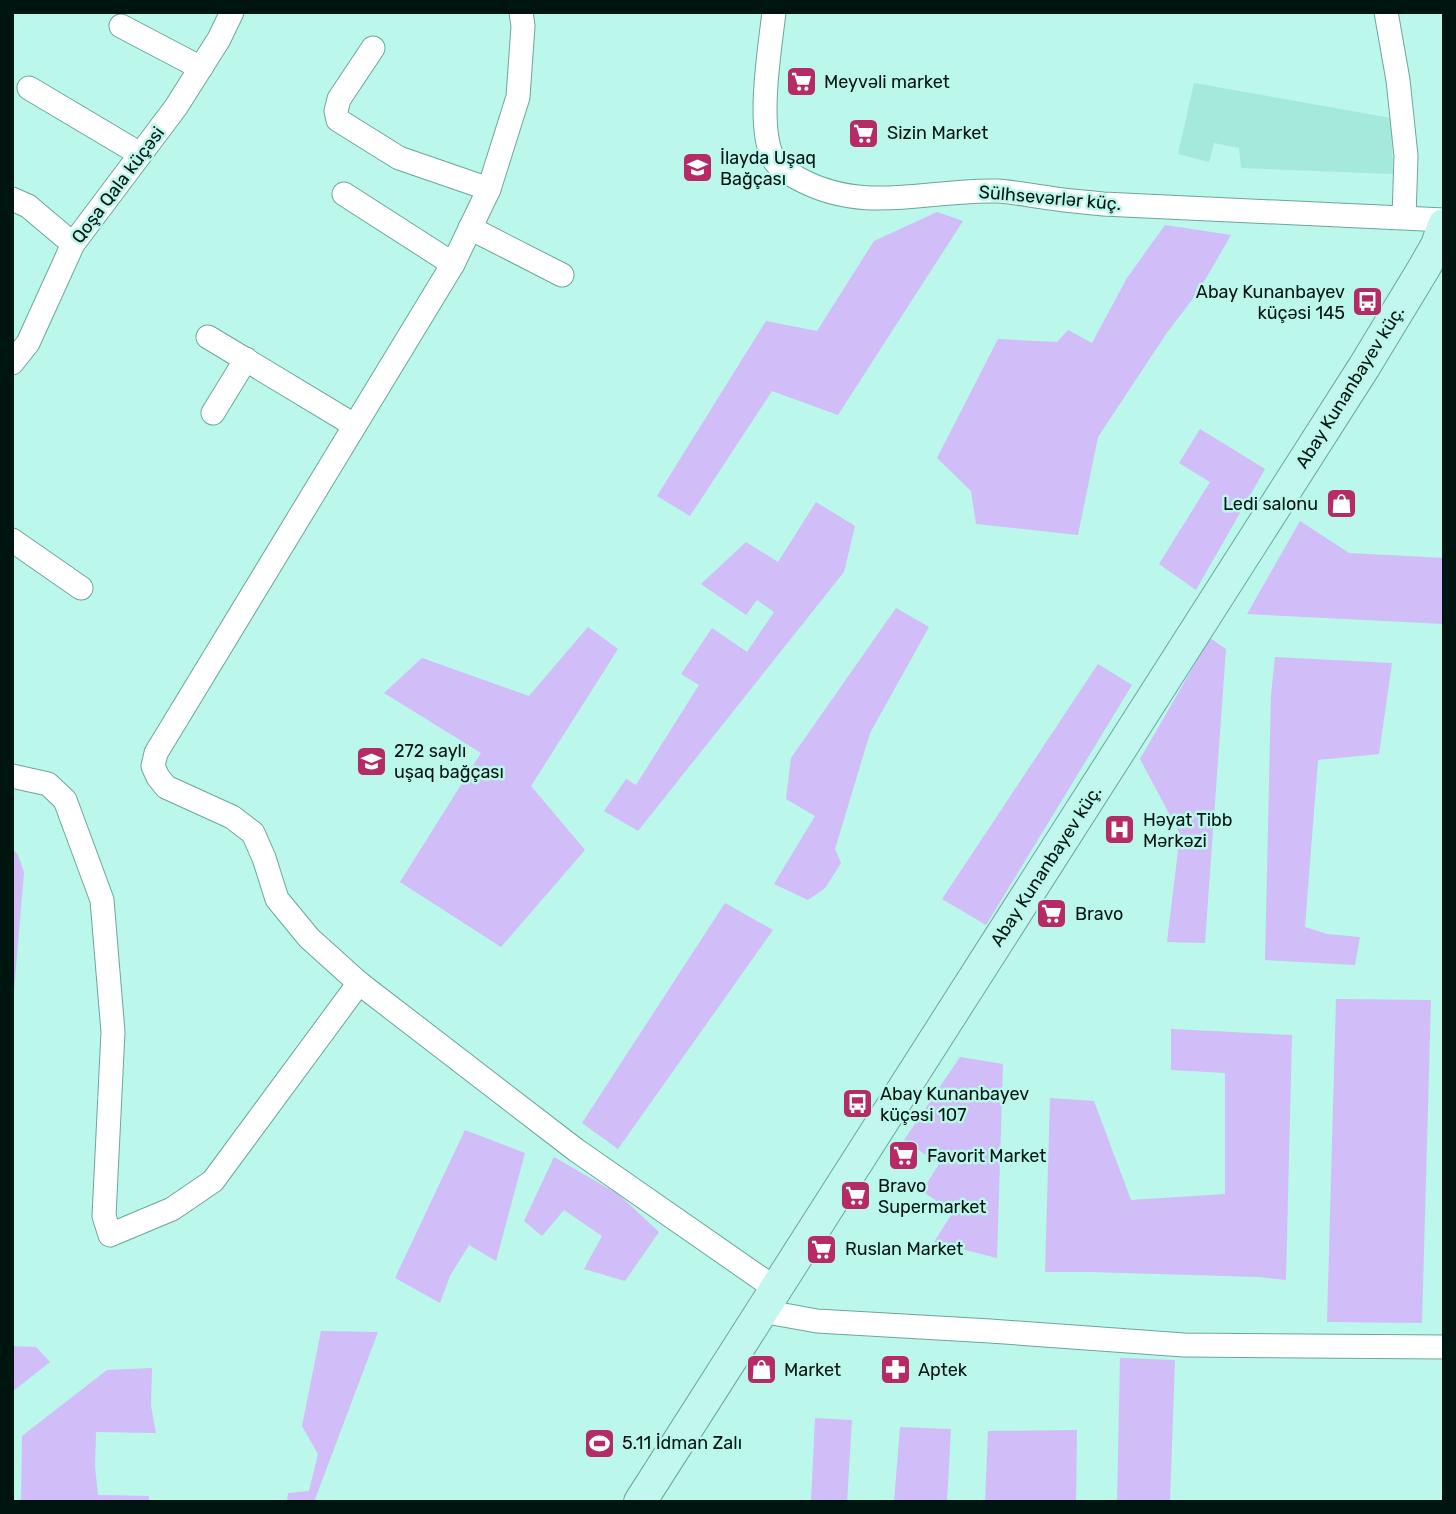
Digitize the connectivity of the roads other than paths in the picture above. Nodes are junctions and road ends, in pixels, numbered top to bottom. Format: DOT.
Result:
graph roads {
  1 [pos="232,12"];
  2 [pos="521,12"];
  3 [pos="774,12"];
  4 [pos="1385,12"];
  5 [pos="121,26"];
  6 [pos="373,48"];
  7 [pos="201,68"];
  8 [pos="29,88"];
  9 [pos="140,154"];
  10 [pos="489,189"];
  11 [pos="344,194"];
  12 [pos="12,199"];
  13 [pos="1404,217"];
  14 [pos="1444,223"];
  15 [pos="470,229"];
  16 [pos="73,244"];
  17 [pos="453,264"];
  18 [pos="562,275"];
  19 [pos="208,337"];
  20 [pos="246,359"];
  21 [pos="12,362"];
  22 [pos="213,413"];
  23 [pos="354,425"];
  24 [pos="12,540"];
  25 [pos="81,588"];
  26 [pos="12,776"];
  27 [pos="359,983"];
  28 [pos="769,1300"];
  29 [pos="1444,1348"];
  30 [pos="640,1502"];
  1 -- 7 [label="street, Qoşa Qala küçəsi"];
  2 -- 10 [label="street"];
  3 -- 13 [label="street, Sülhsevərlər küç."];
  4 -- 13 [label="street"];
  5 -- 7 [label="street"];
  6 -- 10 [label="street"];
  7 -- 9 [label="street, Qoşa Qala küçəsi"];
  8 -- 9 [label="street"];
  9 -- 16 [label="street, Qoşa Qala küçəsi"];
  10 -- 15 [label="street"];
  11 -- 17 [label="street"];
  12 -- 16 [label="street"];
  13 -- 14 [label="street, Sülhsevərlər küç."];
  14 -- 28 [label="street, Abay Kunanbayev küç."];
  15 -- 17 [label="street"];
  15 -- 18 [label="street"];
  16 -- 21 [label="street, Qoşa Qala küçəsi"];
  17 -- 23 [label="street"];
  19 -- 20 [label="street"];
  20 -- 22 [label="street"];
  20 -- 23 [label="street"];
  23 -- 27 [label="street"];
  24 -- 25 [label="street"];
  26 -- 27 [label="street"];
  27 -- 28 [label="street"];
  28 -- 29 [label="street"];
  28 -- 30 [label="street, Abay Kunanbayev küç."];
}
